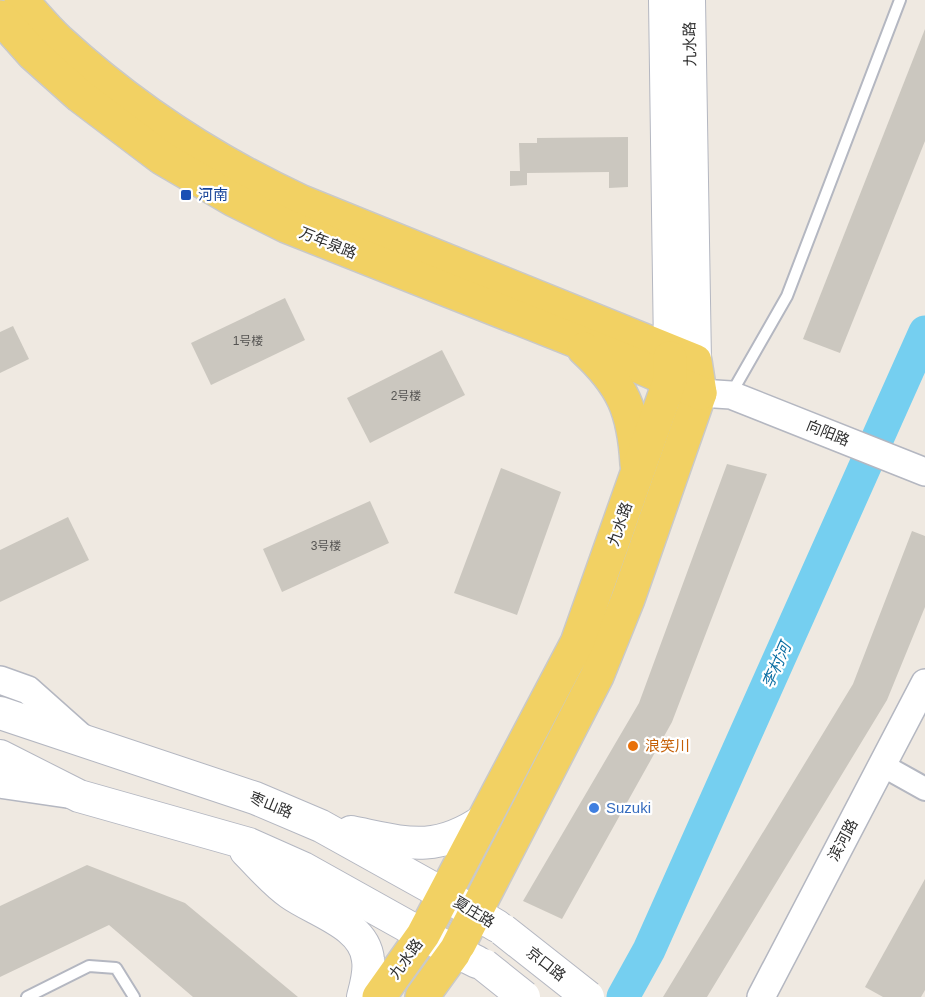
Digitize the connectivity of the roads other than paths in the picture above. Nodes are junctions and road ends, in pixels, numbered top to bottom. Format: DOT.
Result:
graph roads {
  1 [pos="21,0"];
  2 [pos="665,0"];
  3 [pos="689,0"];
  4 [pos="900,0"];
  5 [pos="0,17"];
  6 [pos="576,342"];
  7 [pos="678,364"];
  8 [pos="716,394"];
  9 [pos="638,472"];
  10 [pos="925,472"];
  11 [pos="0,680"];
  12 [pos="925,683"];
  13 [pos="0,713"];
  14 [pos="86,741"];
  15 [pos="0,756"];
  16 [pos="882,765"];
  17 [pos="0,784"];
  18 [pos="925,789"];
  19 [pos="79,796"];
  20 [pos="484,820"];
  21 [pos="321,826"];
  22 [pos="235,839"];
  23 [pos="445,895"];
  24 [pos="476,913"];
  25 [pos="503,930"];
  26 [pos="423,935"];
  27 [pos="470,958"];
  28 [pos="27,997"];
  29 [pos="134,997"];
  30 [pos="363,997"];
  31 [pos="378,997"];
  32 [pos="422,997"];
  33 [pos="524,997"];
  34 [pos="588,997"];
  35 [pos="761,997"];
  1 -- 7 [label="main road, 万年泉路"];
  2 -- 7 [label="main road, 九水路"];
  3 -- 7 [label="main road, 九水路"];
  4 -- 8 [label="lane"];
  5 -- 6 [label="main road, 万年泉路"];
  6 -- 7 [label="main road, 万年泉路"];
  6 -- 9 [label="main road"];
  7 -- 8 [label="main road, 万年泉路"];
  7 -- 9 [label="main road, 九水路"];
  8 -- 10 [label="street, 向阳路"];
  8 -- 24 [label="main road"];
  9 -- 20 [label="main road, 九水路"];
  11 -- 14 [label="street, 枣山路"];
  12 -- 16 [label="street, 滨河路"];
  13 -- 14 [label="main road, 枣山路"];
  14 -- 21 [label="main road, 枣山路"];
  15 -- 19 [label="main road"];
  16 -- 18 [label="street"];
  16 -- 35 [label="street, 滨河路"];
  17 -- 19 [label="street"];
  19 -- 22 [label="main road"];
  20 -- 21 [label="main road"];
  20 -- 23 [label="main road, 九水路"];
  21 -- 23 [label="main road, 枣山路"];
  22 -- 26 [label="main road"];
  22 -- 30 [label="main road"];
  23 -- 24 [label="main road, 夏庄路"];
  23 -- 26 [label="main road, 九水路"];
  24 -- 25 [label="main road, 夏庄路"];
  24 -- 27 [label="main road"];
  25 -- 34 [label="main road, 京口路, bridge"];
  26 -- 27 [label="main road"];
  26 -- 31 [label="main road, 九水路"];
  27 -- 32 [label="main road"];
  27 -- 33 [label="main road, bridge"];
  28 -- 29 [label="lane"];
}
